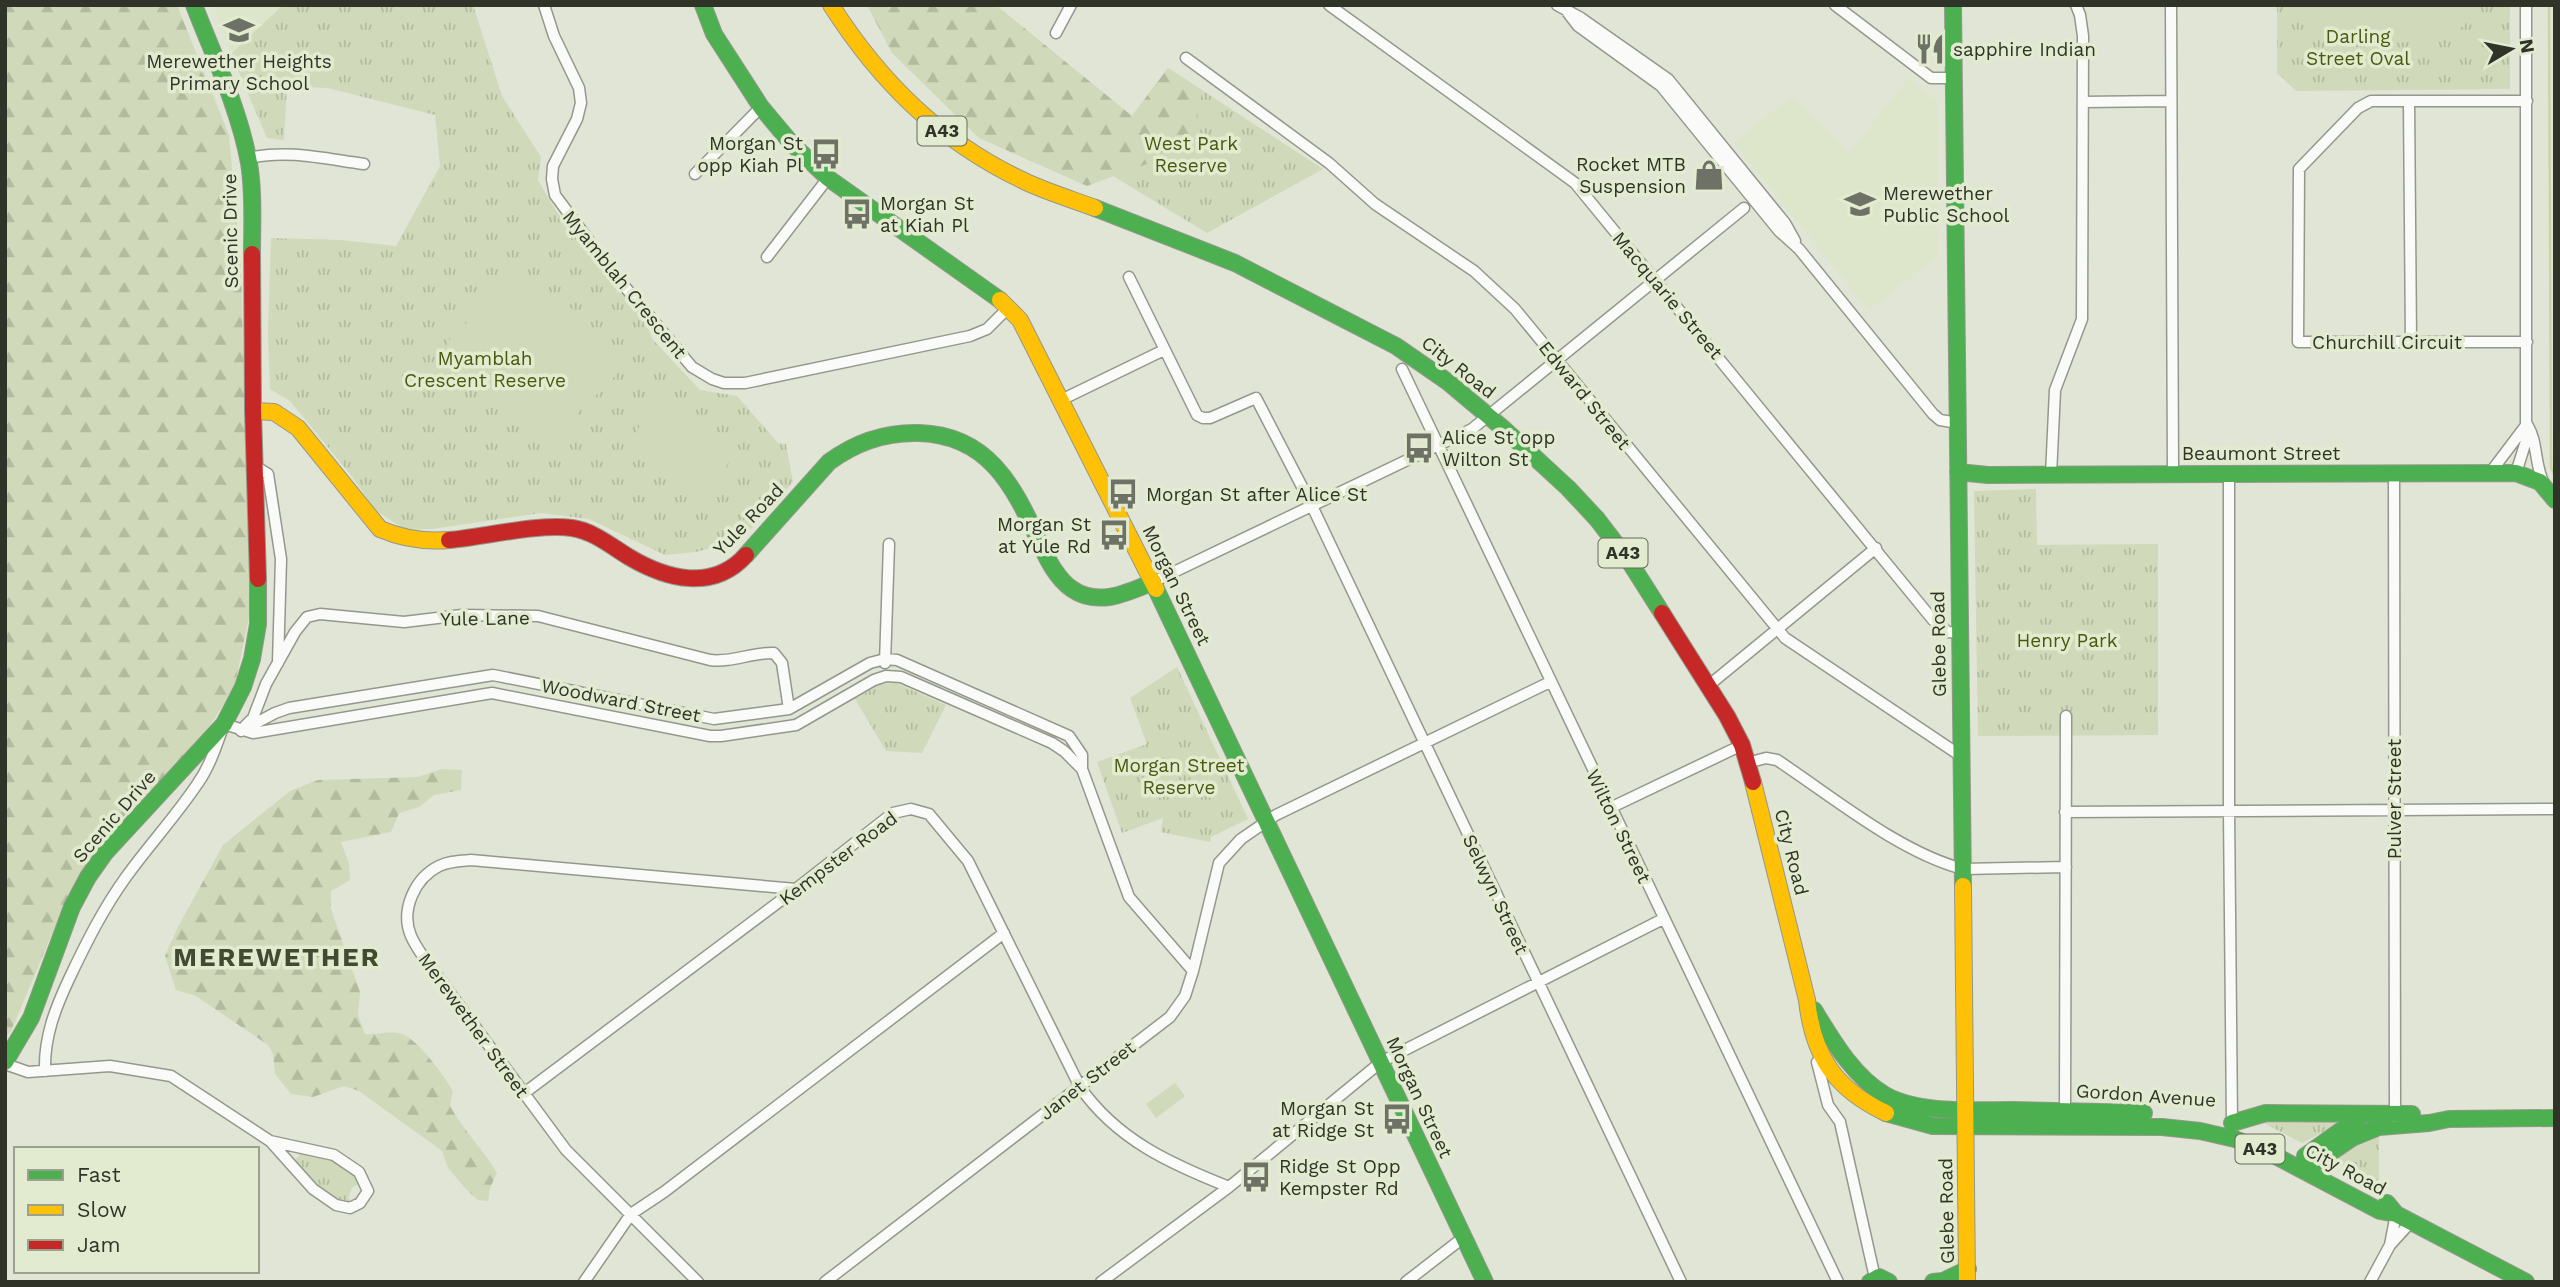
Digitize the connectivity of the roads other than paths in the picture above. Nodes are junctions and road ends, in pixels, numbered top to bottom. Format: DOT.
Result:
graph roads {
  1 [pos="194,5"];
  2 [pos="544,5"];
  3 [pos="702,5"];
  4 [pos="831,5"];
  5 [pos="1071,5"];
  6 [pos="1329,5"];
  7 [pos="1557,5"];
  8 [pos="1835,5"];
  9 [pos="1953,5"];
  10 [pos="2076,5"];
  11 [pos="2171,5"];
  12 [pos="2526,5"];
  13 [pos="1568,9"];
  14 [pos="1056,33"];
  15 [pos="1186,58"];
  16 [pos="1954,78"];
  17 [pos="2409,100"];
  18 [pos="2171,101"];
  19 [pos="2527,101"];
  20 [pos="2083,102"];
  21 [pos="761,107"];
  22 [pos="249,158"];
  23 [pos="364,164"];
  24 [pos="695,174"];
  25 [pos="828,178"];
  26 [pos="1744,208"];
  27 [pos="767,257"];
  28 [pos="1129,277"];
  29 [pos="1655,279"];
  30 [pos="1009,307"];
  31 [pos="2411,342"];
  32 [pos="2527,342"];
  33 [pos="1164,350"];
  34 [pos="1555,360"];
  35 [pos="1402,369"];
  36 [pos="1061,400"];
  37 [pos="253,411"];
  38 [pos="1489,417"];
  39 [pos="1958,423"];
  40 [pos="2527,424"];
  41 [pos="1438,446"];
  42 [pos="254,466"];
  43 [pos="1958,472"];
  44 [pos="2393,473"];
  45 [pos="2490,473"];
  46 [pos="2516,473"];
  47 [pos="2173,474"];
  48 [pos="2229,474"];
  49 [pos="2051,475"];
  50 [pos="2550,494"];
  51 [pos="1312,506"];
  52 [pos="889,544"];
  53 [pos="1876,548"];
  54 [pos="1153,582"];
  55 [pos="1777,628"];
  56 [pos="1959,633"];
  57 [pos="885,659"];
  58 [pos="278,663"];
  59 [pos="886,676"];
  60 [pos="1550,682"];
  61 [pos="1708,686"];
  62 [pos="789,709"];
  63 [pos="2066,716"];
  64 [pos="224,724"];
  65 [pos="241,731"];
  66 [pos="1425,743"];
  67 [pos="1742,745"];
  68 [pos="1961,755"];
  69 [pos="1747,764"];
  70 [pos="1082,769"];
  71 [pos="1611,808"];
  72 [pos="2393,809"];
  73 [pos="2555,809"];
  74 [pos="2228,811"];
  75 [pos="2065,812"];
  76 [pos="1266,821"];
  77 [pos="2066,867"];
  78 [pos="1964,869"];
  79 [pos="796,890"];
  80 [pos="1663,919"];
  81 [pos="1004,933"];
  82 [pos="1193,971"];
  83 [pos="1538,982"];
  84 [pos="1807,1000"];
  85 [pos="1807,1021"];
  86 [pos="1381,1062"];
  87 [pos="5,1063"];
  88 [pos="45,1071"];
  89 [pos="1080,1087"];
  90 [pos="523,1094"];
  91 [pos="1966,1109"];
  92 [pos="2065,1111"];
  93 [pos="2364,1114"];
  94 [pos="2555,1118"];
  95 [pos="2395,1119"];
  96 [pos="2232,1123"];
  97 [pos="1966,1128"];
  98 [pos="270,1141"];
  99 [pos="2309,1163"];
  100 [pos="1229,1186"];
  101 [pos="631,1214"];
  102 [pos="2404,1218"];
  103 [pos="1464,1237"];
  104 [pos="2390,1245"];
  105 [pos="1968,1275"];
  106 [pos="1878,1280"];
  107 [pos="1938,1281"];
  108 [pos="584,1282"];
  109 [pos="698,1282"];
  110 [pos="825,1282"];
  111 [pos="1101,1282"];
  112 [pos="1406,1282"];
  113 [pos="1485,1282"];
  114 [pos="1681,1282"];
  115 [pos="1838,1282"];
  116 [pos="2370,1282"];
  117 [pos="2526,1282"];
  1 -- 22 [label="main road, Scenic Drive"];
  2 -- 30 [label="street, Myamblah Crescent"];
  3 -- 21 [label="main road, Morgan Street"];
  4 -- 38 [label="main road, City Road / A43"];
  5 -- 14 [label="street"];
  6 -- 29 [label="street, Macquarie Street"];
  7 -- 13 [label="street"];
  8 -- 16 [label="street"];
  9 -- 16 [label="main road, Glebe Road"];
  10 -- 20 [label="street"];
  11 -- 18 [label="street"];
  12 -- 19 [label="street"];
  13 -- 39 [label="street"];
  15 -- 34 [label="street, Edward Street"];
  16 -- 39 [label="main road, Glebe Road"];
  17 -- 19 [label="street, Churchill Circuit"];
  17 -- 31 [label="street"];
  17 -- 31 [label="street, Churchill Circuit"];
  18 -- 20 [label="street"];
  18 -- 47 [label="street"];
  19 -- 32 [label="street"];
  20 -- 49 [label="street"];
  21 -- 24 [label="street"];
  21 -- 25 [label="main road, Morgan Street"];
  22 -- 23 [label="street"];
  22 -- 37 [label="main road, Scenic Drive"];
  25 -- 27 [label="street"];
  25 -- 30 [label="main road, Morgan Street"];
  26 -- 29 [label="street"];
  28 -- 33 [label="street"];
  29 -- 34 [label="street"];
  29 -- 53 [label="street, Macquarie Street"];
  30 -- 36 [label="main road, Morgan Street"];
  31 -- 32 [label="street, Churchill Circuit"];
  32 -- 40 [label="street"];
  33 -- 36 [label="street"];
  33 -- 51 [label="street, Selwyn Street"];
  34 -- 38 [label="street"];
  34 -- 55 [label="street, Edward Street"];
  35 -- 41 [label="street, Wilton Street"];
  36 -- 54 [label="main road, Morgan Street"];
  37 -- 42 [label="main road, Scenic Drive"];
  37 -- 54 [label="main road, Yule Road"];
  38 -- 41 [label="street"];
  38 -- 61 [label="main road, City Road / A43"];
  39 -- 43 [label="main road, Glebe Road"];
  40 -- 45 [label="street"];
  40 -- 46 [label="street"];
  40 -- 50 [label="street"];
  41 -- 51 [label="street"];
  41 -- 60 [label="street, Wilton Street"];
  42 -- 58 [label="street"];
  42 -- 64 [label="main road, Scenic Drive"];
  43 -- 49 [label="main road, Beaumont Street"];
  43 -- 56 [label="main road, Glebe Road"];
  44 -- 45 [label="main road, Beaumont Street"];
  44 -- 48 [label="main road, Beaumont Street"];
  44 -- 72 [label="street, Pulver Street"];
  45 -- 46 [label="main road, Beaumont Street"];
  46 -- 50 [label="main road, Beaumont Street"];
  47 -- 48 [label="main road, Beaumont Street"];
  47 -- 49 [label="main road, Beaumont Street"];
  48 -- 74 [label="street"];
  51 -- 54 [label="street"];
  51 -- 66 [label="street, Selwyn Street"];
  52 -- 57 [label="street"];
  53 -- 55 [label="street"];
  53 -- 56 [label="street, Macquarie Street"];
  54 -- 76 [label="main road, Morgan Street"];
  55 -- 61 [label="street"];
  55 -- 68 [label="street, Edward Street"];
  56 -- 68 [label="main road, Glebe Road"];
  57 -- 59 [label="street"];
  57 -- 62 [label="street, Woodward Street"];
  57 -- 70 [label="street"];
  58 -- 62 [label="street, Yule Lane"];
  58 -- 65 [label="street, Yule Lane"];
  59 -- 65 [label="street, Woodward Street"];
  59 -- 70 [label="street"];
  60 -- 66 [label="street, Janet Street"];
  60 -- 71 [label="street, Wilton Street"];
  61 -- 67 [label="main road, City Road / A43"];
  62 -- 65 [label="street, Woodward Street"];
  63 -- 75 [label="street"];
  64 -- 65 [label="street, Woodward Street"];
  64 -- 87 [label="main road, Scenic Drive"];
  64 -- 88 [label="street, Scenic Drive"];
  66 -- 76 [label="street, Janet Street"];
  66 -- 83 [label="street, Selwyn Street"];
  67 -- 69 [label="main road, City Road / A43"];
  67 -- 71 [label="street"];
  68 -- 78 [label="main road, Glebe Road"];
  69 -- 78 [label="street"];
  69 -- 84 [label="main road, City Road / A43"];
  70 -- 82 [label="street"];
  71 -- 80 [label="street, Wilton Street"];
  72 -- 73 [label="street"];
  72 -- 74 [label="street"];
  72 -- 95 [label="street, Pulver Street"];
  74 -- 75 [label="street"];
  74 -- 96 [label="street"];
  75 -- 77 [label="street"];
  76 -- 82 [label="street, Janet Street"];
  76 -- 86 [label="main road, Morgan Street"];
  77 -- 78 [label="street"];
  77 -- 92 [label="street"];
  78 -- 91 [label="main road, Glebe Road"];
  79 -- 81 [label="street, Kempster Road"];
  79 -- 90 [label="street, Kempster Road"];
  79 -- 90 [label="street, Merewether Street"];
  80 -- 83 [label="street"];
  80 -- 115 [label="street, Wilton Street"];
  81 -- 89 [label="street, Kempster Road"];
  81 -- 101 [label="street"];
  82 -- 89 [label="street, Janet Street"];
  83 -- 86 [label="street"];
  83 -- 114 [label="street, Selwyn Street"];
  84 -- 85 [label="main road, City Road / A43"];
  84 -- 91 [label="main road, City Road / A43"];
  85 -- 97 [label="main road, City Road / A43"];
  85 -- 106 [label="street"];
  86 -- 100 [label="street"];
  86 -- 103 [label="main road, Morgan Street"];
  87 -- 88 [label="street"];
  88 -- 98 [label="street"];
  89 -- 100 [label="street, Kempster Road"];
  89 -- 110 [label="street, Janet Street"];
  90 -- 101 [label="street, Merewether Street"];
  91 -- 92 [label="main road, Gordon Avenue / A43"];
  91 -- 97 [label="main road, Glebe Road"];
  92 -- 96 [label="main road, Gordon Avenue / A43"];
  93 -- 95 [label="main road, Gordon Avenue"];
  93 -- 96 [label="main road, Gordon Avenue"];
  93 -- 99 [label="main road"];
  94 -- 95 [label="main road, Gordon Avenue"];
  95 -- 99 [label="main road, Gordon Avenue"];
  96 -- 99 [label="main road, A43"];
  97 -- 99 [label="main road, City Road / A43"];
  97 -- 105 [label="main road, Glebe Road"];
  98 -- 98 [label="street"];
  99 -- 102 [label="main road, A43"];
  100 -- 111 [label="street"];
  101 -- 108 [label="street"];
  101 -- 109 [label="street, Merewether Street"];
  102 -- 104 [label="street"];
  102 -- 104 [label="street"];
  102 -- 117 [label="main road, A43"];
  103 -- 112 [label="street"];
  103 -- 113 [label="main road, Morgan Street"];
  104 -- 116 [label="street"];
  105 -- 107 [label="main road"];
}
